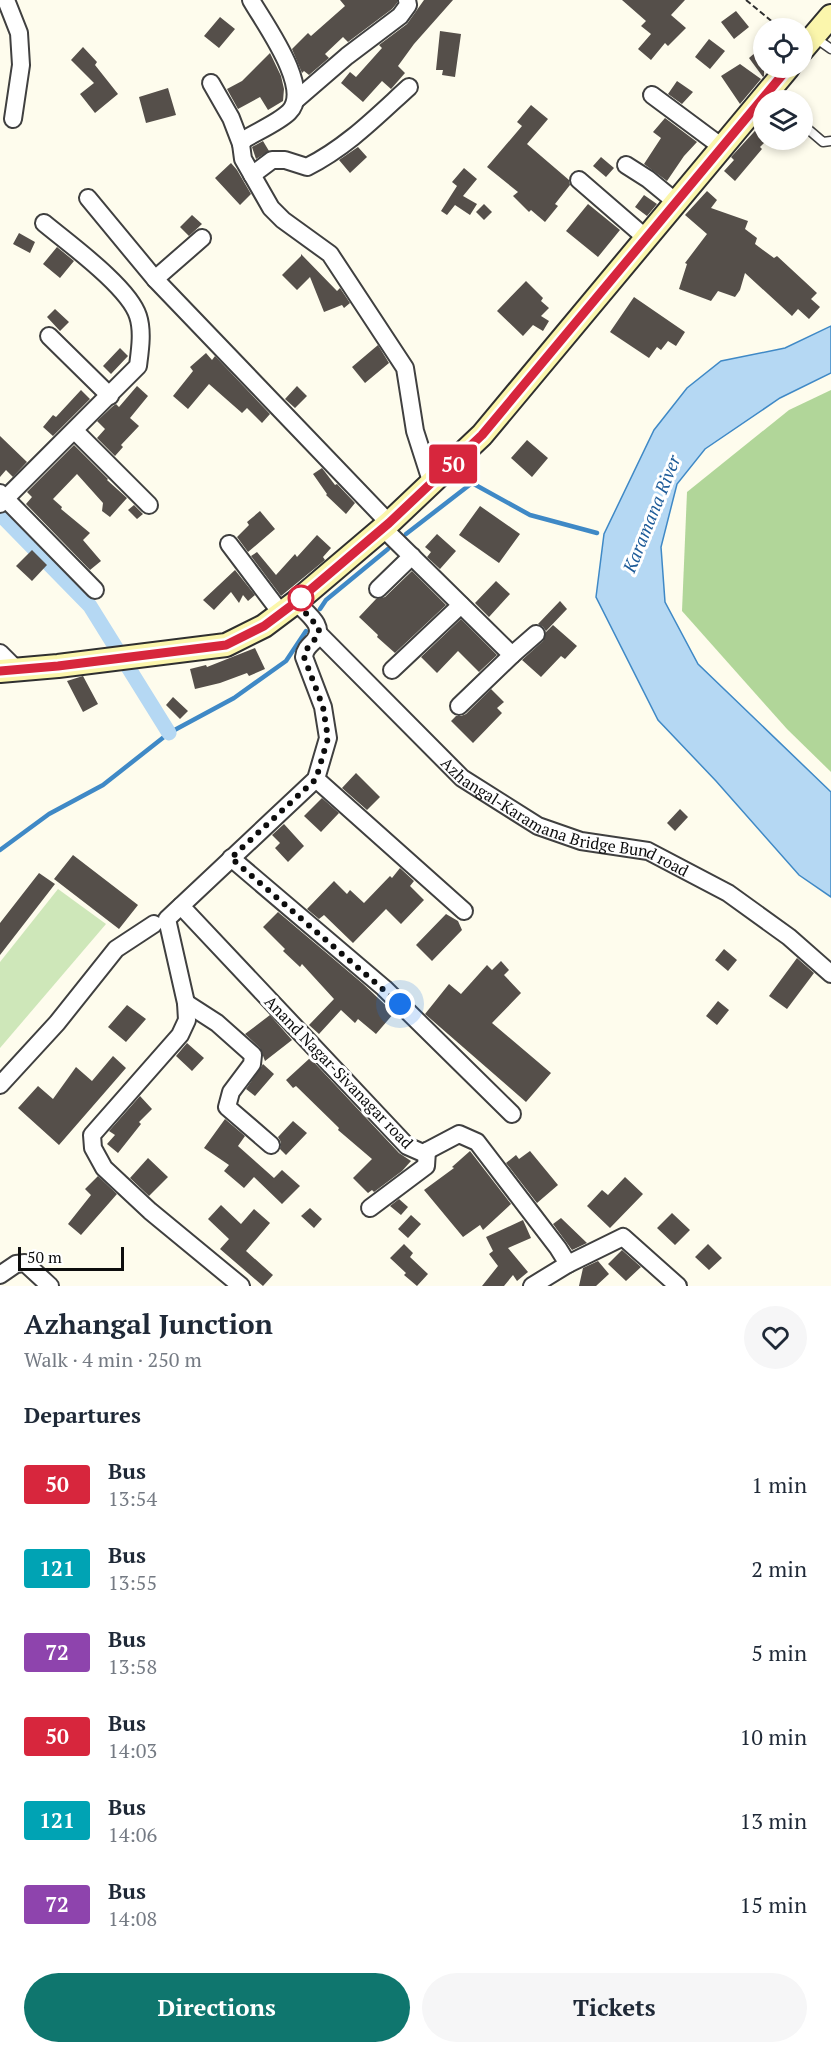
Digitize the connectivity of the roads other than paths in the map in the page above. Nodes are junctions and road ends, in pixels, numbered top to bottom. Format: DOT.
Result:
graph roads {
  1 [pos="6,0"];
  2 [pos="251,0"];
  3 [pos="407,0"];
  4 [pos="831,16"];
  5 [pos="816,45"];
  6 [pos="211,83"];
  7 [pos="409,87"];
  8 [pos="652,95"];
  9 [pos="296,100"];
  10 [pos="753,115"];
  11 [pos="14,119"];
  12 [pos="813,131"];
  13 [pos="827,142"];
  14 [pos="241,144"];
  15 [pos="722,147"];
  16 [pos="831,150"];
  17 [pos="626,165"];
  18 [pos="252,175"];
  19 [pos="579,180"];
  20 [pos="88,198"];
  21 [pos="676,202"];
  22 [pos="44,223"];
  23 [pos="202,238"];
  24 [pos="646,238"];
  25 [pos="155,279"];
  26 [pos="49,336"];
  27 [pos="110,396"];
  28 [pos="75,431"];
  29 [pos="432,484"];
  30 [pos="2,498"];
  31 [pos="149,505"];
  32 [pos="386,526"];
  33 [pos="229,544"];
  34 [pos="412,556"];
  35 [pos="378,589"];
  36 [pos="95,590"];
  37 [pos="461,605"];
  38 [pos="289,608"];
  39 [pos="319,634"];
  40 [pos="536,634"];
  41 [pos="0,653"];
  42 [pos="512,655"];
  43 [pos="8,670"];
  44 [pos="392,670"];
  45 [pos="459,706"];
  46 [pos="316,779"];
  47 [pos="231,858"];
  48 [pos="180,906"];
  49 [pos="464,911"];
  50 [pos="154,924"];
  51 [pos="831,974"];
  52 [pos="186,1003"];
  53 [pos="0,1085"];
  54 [pos="512,1114"];
  55 [pos="271,1145"];
  56 [pos="428,1152"];
  57 [pos="369,1208"];
  58 [pos="568,1264"];
  59 [pos="0,1275"];
  60 [pos="555,1280"];
  61 [pos="50,1286"];
  62 [pos="241,1286"];
  63 [pos="532,1286"];
  64 [pos="678,1286"];
  1 -- 11 [label="street"];
  2 -- 9 [label="street"];
  3 -- 9 [label="street"];
  4 -- 5 [label="main road"];
  6 -- 14 [label="street"];
  7 -- 18 [label="street"];
  8 -- 15 [label="street"];
  9 -- 14 [label="street"];
  10 -- 15 [label="main road"];
  12 -- 13 [label="lane"];
  13 -- 16 [label="lane"];
  14 -- 18 [label="street"];
  15 -- 21 [label="main road"];
  17 -- 21 [label="street"];
  18 -- 29 [label="street"];
  19 -- 24 [label="street"];
  20 -- 25 [label="street"];
  21 -- 24 [label="main road"];
  22 -- 27 [label="street"];
  23 -- 25 [label="street"];
  24 -- 29 [label="main road"];
  25 -- 32 [label="street"];
  26 -- 27 [label="street"];
  27 -- 28 [label="street"];
  28 -- 30 [label="street"];
  28 -- 31 [label="street"];
  29 -- 32 [label="main road"];
  30 -- 36 [label="street"];
  32 -- 34 [label="street"];
  32 -- 38 [label="main road"];
  33 -- 38 [label="street, Azhangal-Karamana Bridge Bund road"];
  34 -- 35 [label="street"];
  34 -- 37 [label="street"];
  37 -- 42 [label="street"];
  37 -- 44 [label="street"];
  38 -- 39 [label="street, Azhangal-Karamana Bridge Bund road"];
  38 -- 43 [label="main road"];
  39 -- 46 [label="street"];
  39 -- 51 [label="street, Azhangal-Karamana Bridge Bund road"];
  40 -- 42 [label="street"];
  41 -- 43 [label="street"];
  42 -- 45 [label="street"];
  46 -- 47 [label="street"];
  46 -- 49 [label="street"];
  47 -- 48 [label="street"];
  47 -- 54 [label="street"];
  48 -- 52 [label="street"];
  48 -- 56 [label="street, Anand Nagar-Sivanagar road"];
  50 -- 53 [label="street"];
  52 -- 55 [label="street"];
  52 -- 62 [label="street"];
  56 -- 57 [label="street"];
  56 -- 58 [label="street, Anand Nagar-Sivanagar road"];
  58 -- 60 [label="street"];
  58 -- 64 [label="street"];
  59 -- 61 [label="street"];
  60 -- 63 [label="street"];
}
